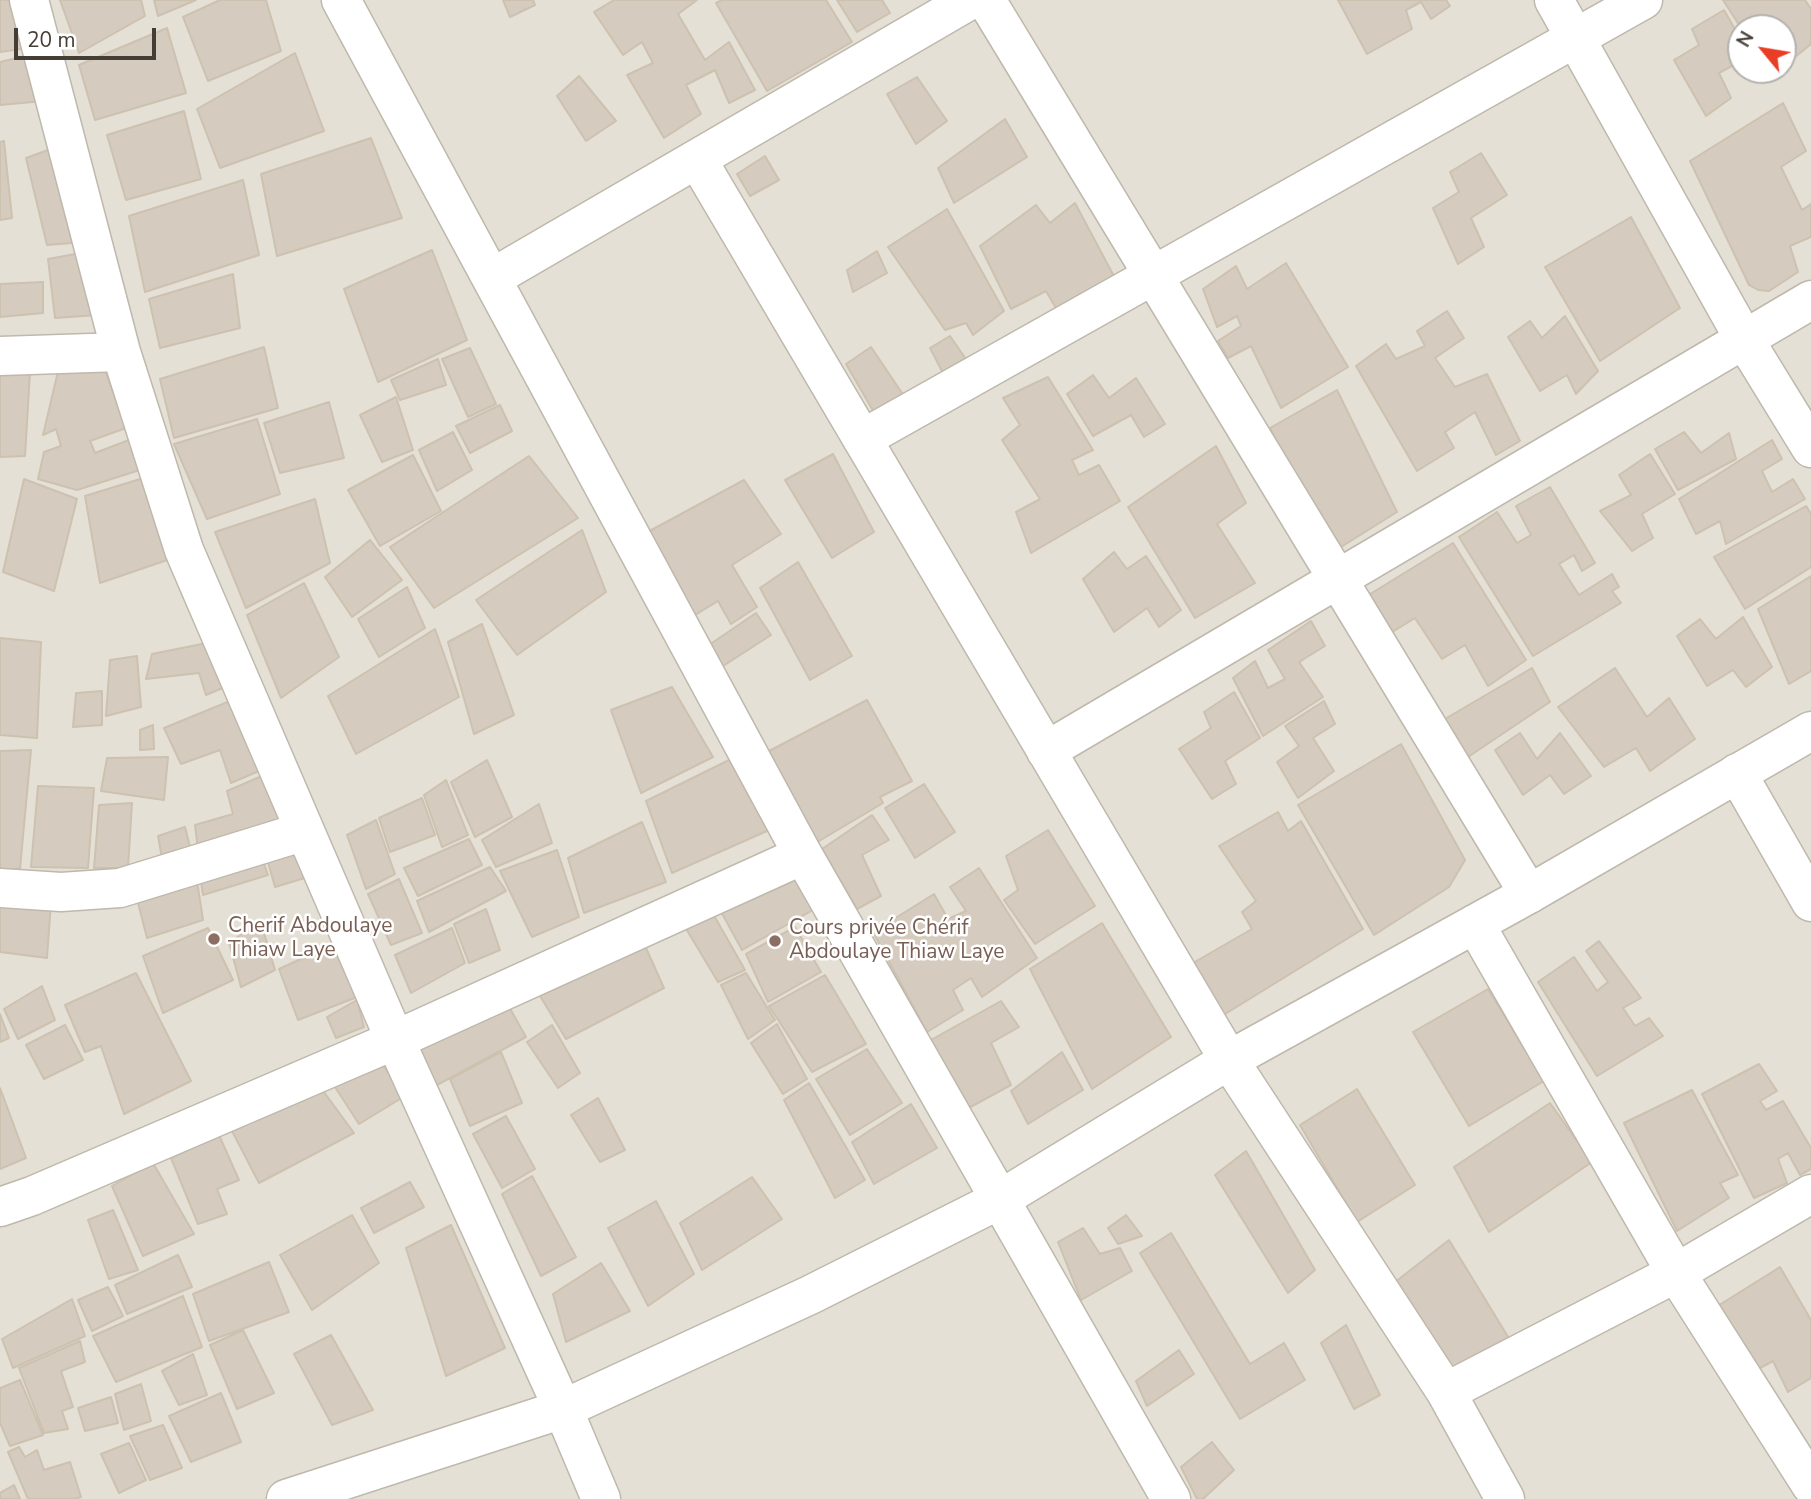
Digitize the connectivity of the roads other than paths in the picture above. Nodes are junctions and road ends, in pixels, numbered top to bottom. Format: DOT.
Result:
graph roads {
  1 [pos="29,0"];
  2 [pos="341,0"];
  3 [pos="970,0"];
  4 [pos="986,0"];
  5 [pos="1554,0"];
  6 [pos="1643,0"];
  7 [pos="1575,38"];
  8 [pos="696,159"];
  9 [pos="1153,275"];
  10 [pos="492,278"];
  11 [pos="1811,300"];
  12 [pos="1744,339"];
  13 [pos="121,352"];
  14 [pos="0,356"];
  15 [pos="862,439"];
  16 [pos="1811,448"];
  17 [pos="1338,579"];
  18 [pos="1811,731"];
  19 [pos="1046,751"];
  20 [pos="1737,773"];
  21 [pos="305,831"];
  22 [pos="803,855"];
  23 [pos="0,888"];
  24 [pos="1529,894"];
  25 [pos="1811,902"];
  26 [pos="1475,924"];
  27 [pos="395,1040"];
  28 [pos="1229,1059"];
  29 [pos="1811,1194"];
  30 [pos="999,1200"];
  31 [pos="0,1206"];
  32 [pos="1676,1273"];
  33 [pos="1446,1392"];
  34 [pos="564,1409"];
  35 [pos="1811,1485"];
  36 [pos="286,1499"];
  37 [pos="601,1499"];
  38 [pos="1171,1499"];
  39 [pos="1504,1499"];
  1 -- 13 [label="street"];
  2 -- 10 [label="street"];
  3 -- 8 [label="street"];
  4 -- 9 [label="street"];
  5 -- 7 [label="street"];
  6 -- 7 [label="street"];
  7 -- 9 [label="street"];
  7 -- 12 [label="street"];
  8 -- 10 [label="street"];
  8 -- 15 [label="street"];
  9 -- 15 [label="street"];
  9 -- 17 [label="street"];
  10 -- 22 [label="street"];
  11 -- 12 [label="street"];
  12 -- 16 [label="street"];
  12 -- 17 [label="street"];
  13 -- 14 [label="street"];
  13 -- 21 [label="street"];
  15 -- 19 [label="street"];
  17 -- 19 [label="street"];
  17 -- 24 [label="street"];
  18 -- 20 [label="street"];
  19 -- 28 [label="street"];
  20 -- 24 [label="street"];
  20 -- 25 [label="street"];
  21 -- 23 [label="street"];
  21 -- 27 [label="street"];
  22 -- 27 [label="street"];
  22 -- 30 [label="street"];
  24 -- 26 [label="street"];
  26 -- 28 [label="street"];
  26 -- 32 [label="street"];
  27 -- 31 [label="street"];
  27 -- 34 [label="street"];
  28 -- 30 [label="street"];
  28 -- 33 [label="street"];
  29 -- 32 [label="street"];
  30 -- 34 [label="street"];
  30 -- 38 [label="street"];
  32 -- 33 [label="street"];
  32 -- 35 [label="street"];
  33 -- 39 [label="street"];
  34 -- 36 [label="street"];
  34 -- 37 [label="street"];
}
